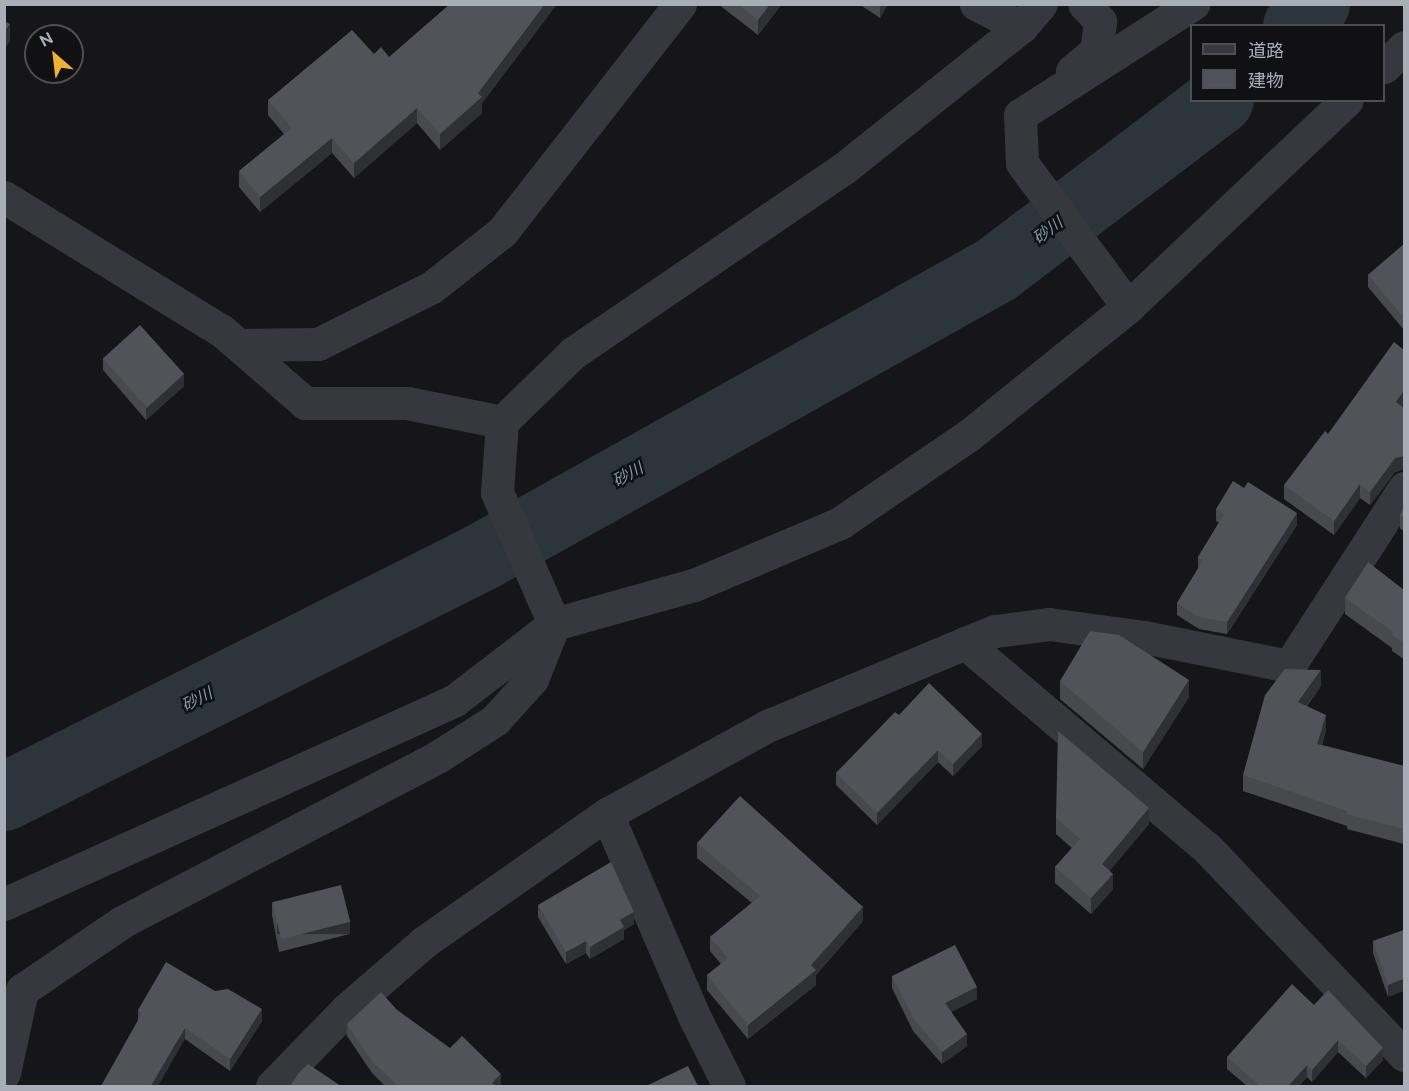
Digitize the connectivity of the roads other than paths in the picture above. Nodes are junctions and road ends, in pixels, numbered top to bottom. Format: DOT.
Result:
graph roads {
  1 [pos="680,4"];
  2 [pos="975,4"];
  3 [pos="1084,4"];
  4 [pos="1193,4"];
  5 [pos="1031,16"];
  6 [pos="1404,47"];
  7 [pos="1385,65"];
  8 [pos="1345,102"];
  9 [pos="1020,115"];
  10 [pos="4,197"];
  11 [pos="1128,307"];
  12 [pos="239,345"];
  13 [pos="502,422"];
  14 [pos="1404,488"];
  15 [pos="549,611"];
  16 [pos="965,643"];
  17 [pos="607,814"];
  18 [pos="4,904"];
  19 [pos="1404,1055"];
  20 [pos="4,1073"];
  21 [pos="272,1086"];
  22 [pos="729,1086"];
  1 -- 12 [label="street"];
  2 -- 5 [label="street"];
  3 -- 9 [label="street"];
  4 -- 9 [label="street"];
  5 -- 13 [label="street"];
  6 -- 7 [label="street"];
  8 -- 11 [label="street"];
  9 -- 11 [label="street"];
  10 -- 12 [label="street"];
  11 -- 15 [label="street"];
  12 -- 13 [label="street"];
  13 -- 15 [label="street"];
  14 -- 16 [label="street"];
  15 -- 18 [label="street"];
  15 -- 20 [label="street"];
  16 -- 17 [label="street"];
  16 -- 19 [label="street"];
  17 -- 21 [label="street"];
  17 -- 22 [label="street"];
}
